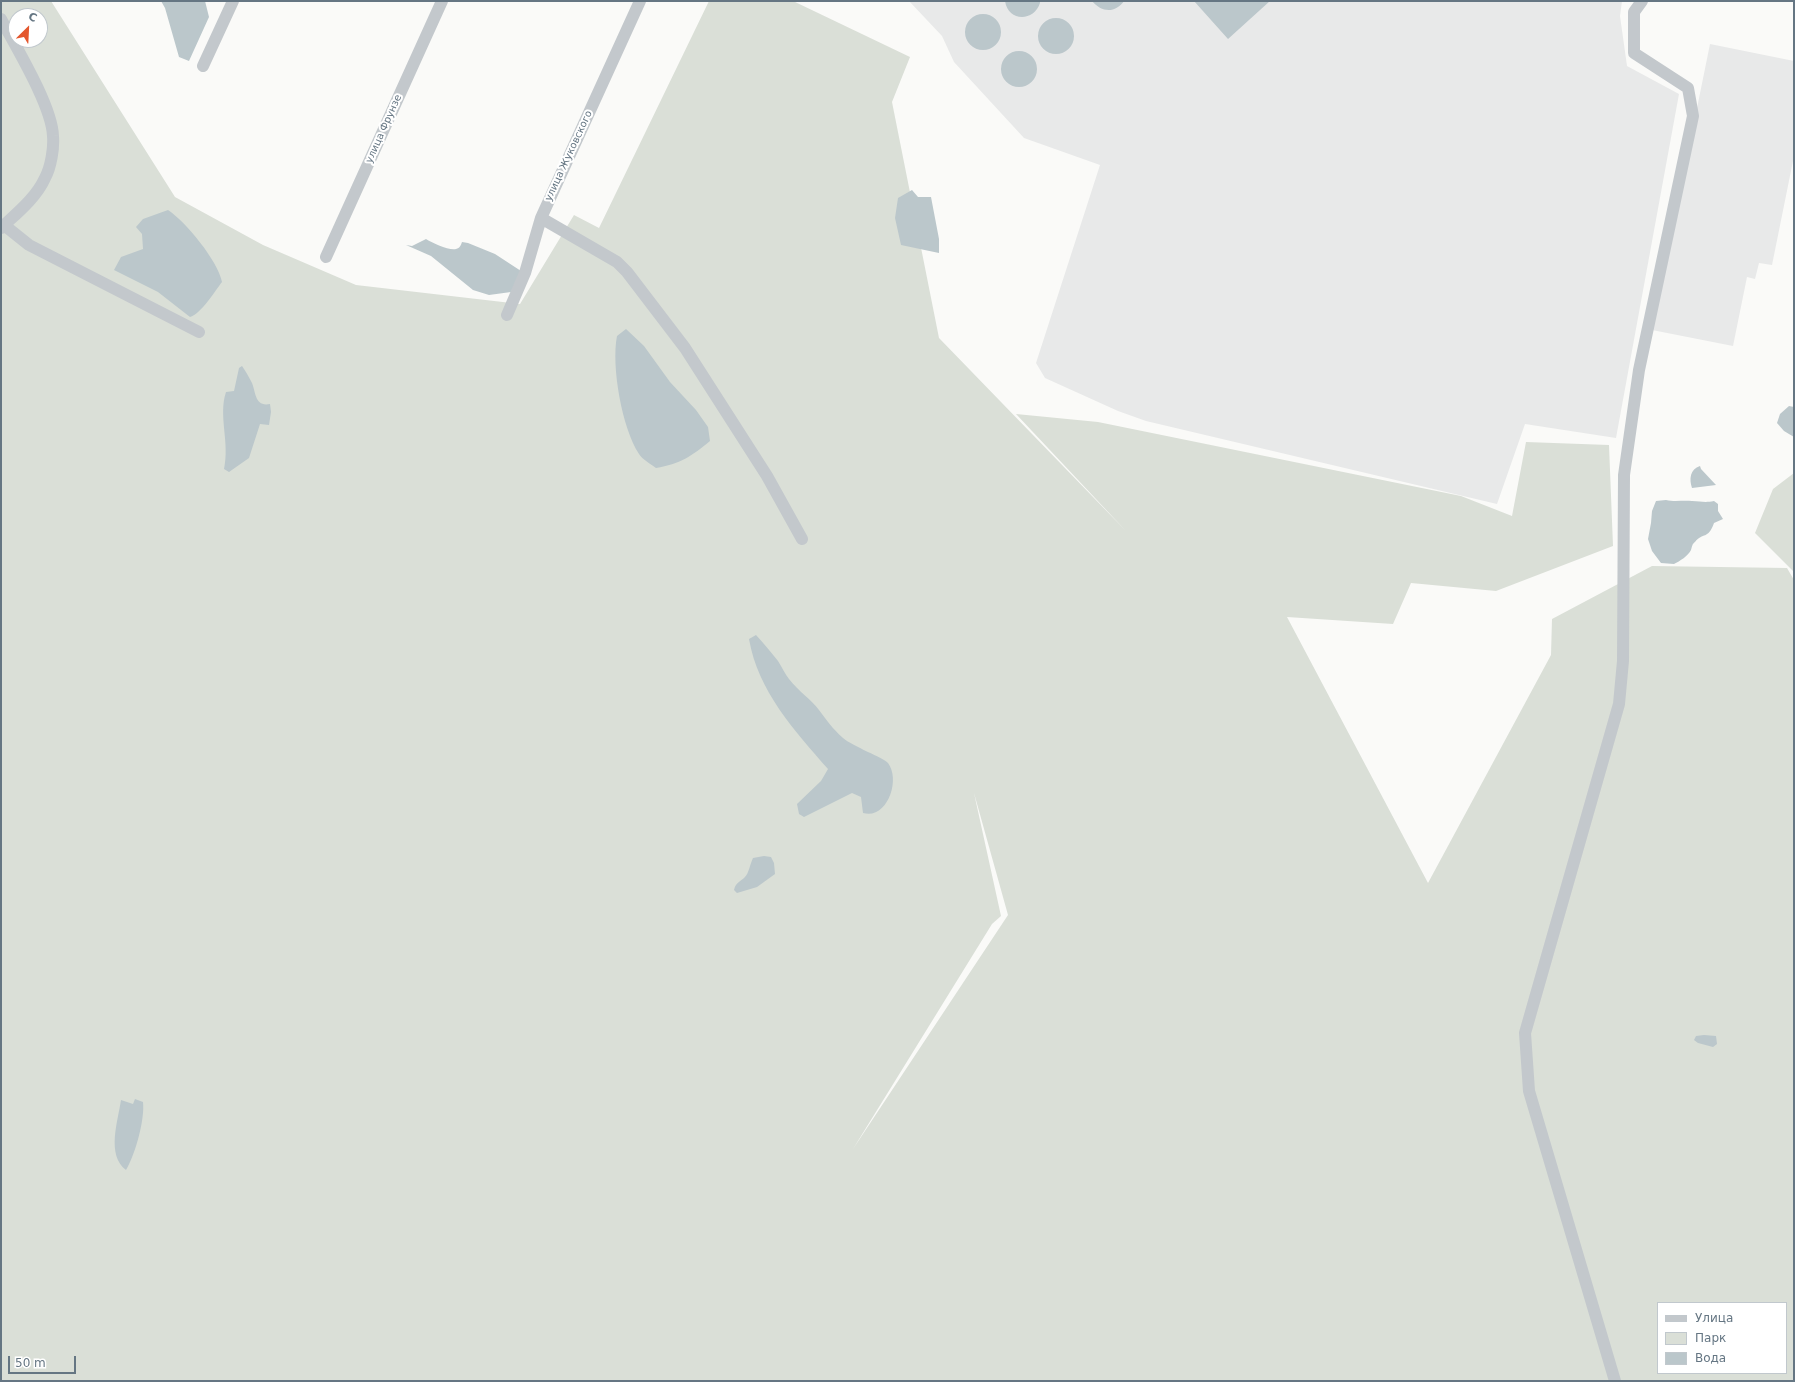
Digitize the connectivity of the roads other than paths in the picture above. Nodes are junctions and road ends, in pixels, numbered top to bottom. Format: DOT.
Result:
graph roads {
  1 [pos="233,1"];
  2 [pos="442,1"];
  3 [pos="640,1"];
  4 [pos="1642,1"];
  5 [pos="1,19"];
  6 [pos="203,66"];
  7 [pos="541,218"];
  8 [pos="3,227"];
  9 [pos="326,257"];
  10 [pos="507,315"];
  11 [pos="199,332"];
  12 [pos="802,539"];
  13 [pos="1615,1381"];
  1 -- 6 [label="street"];
  2 -- 9 [label="street, улица Фрунзе"];
  3 -- 7 [label="street, улица Жуковского"];
  4 -- 13 [label="street"];
  5 -- 8 [label="street"];
  7 -- 10 [label="street, улица Жуковского"];
  7 -- 12 [label="street"];
  8 -- 11 [label="street"];
}
